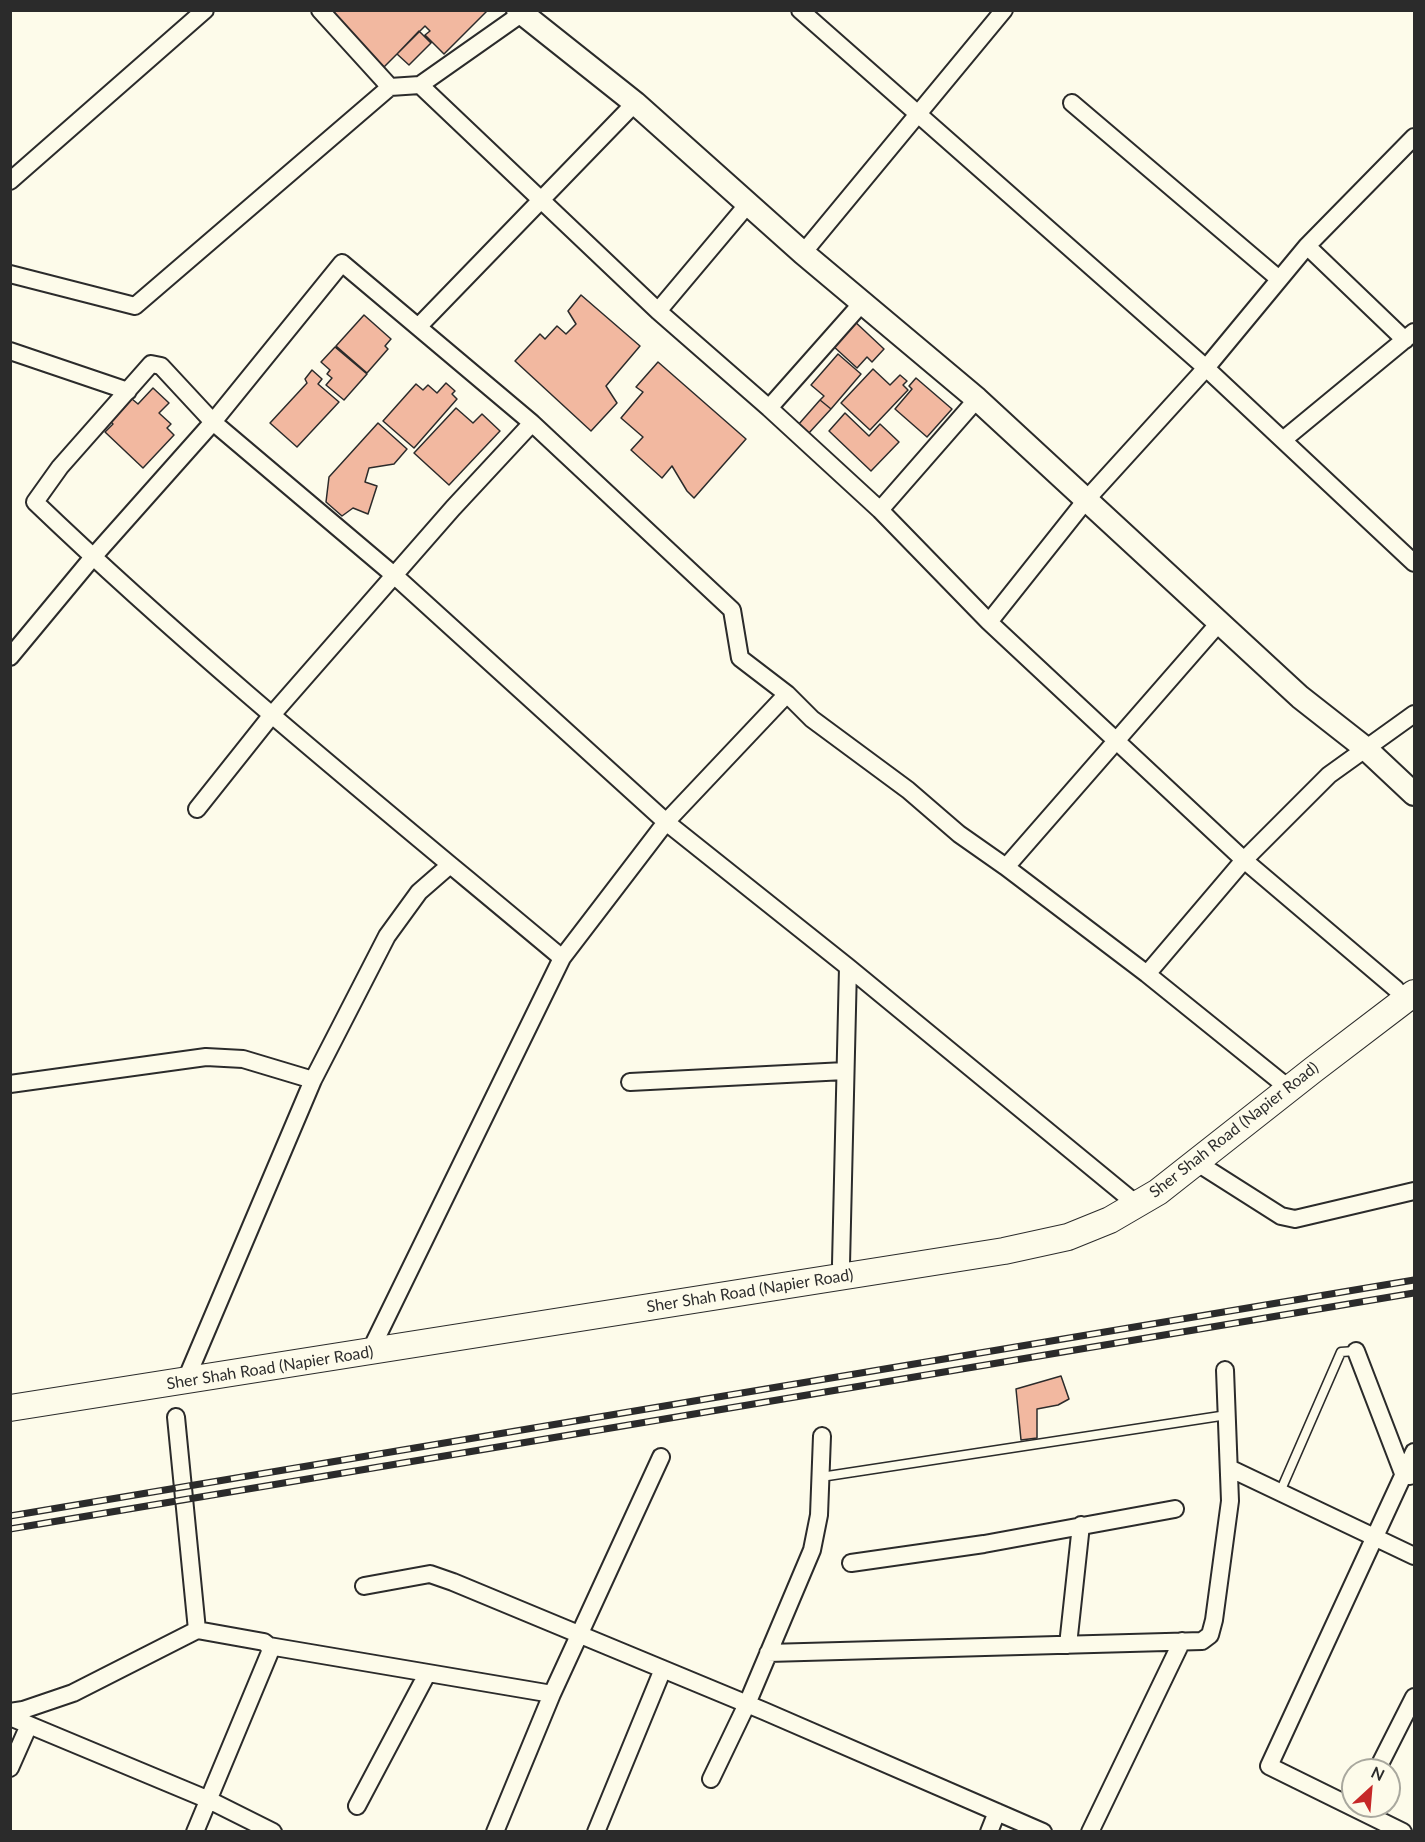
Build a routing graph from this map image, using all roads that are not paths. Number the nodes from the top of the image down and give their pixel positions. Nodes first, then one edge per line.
1 (205, 10) edge
2 (320, 10) edge
3 (800, 10) edge
4 (1004, 10) edge
5 (519, 12) edge
6 (420, 84) junction
7 (390, 87) junction
8 (635, 103) junction
9 (1072, 103) dead end
10 (918, 114) junction
11 (1414, 137) edge
12 (10, 181) edge
13 (540, 200) junction
14 (748, 204) junction
15 (1307, 246) junction
16 (803, 253) junction
17 (10, 274) edge
18 (1280, 279) junction
19 (862, 303) junction
20 (658, 311) junction
21 (418, 327) junction
22 (1410, 336) edge
23 (10, 351) edge
24 (1206, 368) junction
25 (128, 391) junction
26 (977, 399) junction
27 (769, 408) junction
28 (213, 422) junction
29 (532, 423) junction
30 (1284, 440) junction
31 (1086, 500) junction
32 (880, 510) junction
33 (93, 557) junction
34 (1414, 563) edge
35 (395, 576) junction
36 (989, 622) junction
37 (1219, 623) junction
38 (10, 657) edge
39 (787, 694) junction
40 (1414, 714) edge
41 (271, 716) junction
42 (1117, 741) junction
43 (1365, 748) junction
44 (1414, 794) edge
45 (197, 809) dead end
46 (666, 822) junction
47 (1244, 860) junction
48 (450, 865) junction
49 (1006, 867) junction
50 (562, 958) junction
51 (848, 967) junction
52 (1147, 974) junction
53 (1408, 986) edge
54 (845, 1071) junction
55 (313, 1080) junction
56 (630, 1082) dead end
57 (1281, 1082) dead end
58 (10, 1084) edge
59 (1196, 1162) junction
60 (1414, 1191) edge
61 (1129, 1198) dead end
62 (841, 1264) dead end
63 (375, 1341) dead end
64 (1356, 1351) joint
65 (190, 1370) dead end
66 (1225, 1370) dead end
67 (10, 1408) edge
68 (1227, 1415) junction
69 (176, 1417) dead end
70 (822, 1436) dead end
71 (1414, 1452) edge
72 (662, 1456) dead end
73 (1229, 1468) junction
74 (1409, 1476) edge
75 (821, 1477) junction
76 (1280, 1492) junction
77 (1175, 1509) dead end
78 (1081, 1525) junction
79 (1375, 1536) junction
80 (1414, 1556) edge
81 (850, 1563) dead end
82 (364, 1586) dead end
83 (197, 1630) junction
84 (579, 1634) junction
85 (1182, 1641) junction
86 (1068, 1645) junction
87 (269, 1646) junction
88 (768, 1653) junction
89 (663, 1669) junction
90 (427, 1674) junction
91 (552, 1694) junction
92 (1414, 1697) edge
93 (747, 1704) junction
94 (10, 1712) edge
95 (10, 1718) edge
96 (29, 1725) junction
97 (1383, 1758) edge
98 (10, 1768) edge
99 (711, 1779) dead end
100 (209, 1800) junction
101 (1341, 1800) edge
102 (357, 1806) dead end
103 (997, 1812) junction
104 (1377, 1818) edge
105 (195, 1832) edge
106 (273, 1832) edge
107 (495, 1832) edge
108 (596, 1832) edge
109 (988, 1832) edge
110 (1043, 1832) edge
111 (1090, 1832) edge
112 (1403, 1832) edge

1 - 12 street
2 - 7 street
3 - 10 street
4 - 10 street
5 - 6 street
5 - 8 main road
6 - 7 street
6 - 13 street
7 - 17 street
8 - 13 street
8 - 14 main road
9 - 18 street
10 - 16 street
10 - 24 street
11 - 15 street
13 - 20 street
13 - 21 street
14 - 16 main road
14 - 20 street
15 - 18 street
15 - 22 street
16 - 19 main road
18 - 24 street
19 - 26 main road
19 - 27 street
20 - 27 street
21 - 28 street
21 - 29 street
22 - 30 street
23 - 25 street
24 - 30 street
24 - 31 street
25 - 28 street
25 - 33 street
26 - 31 main road
26 - 32 street
27 - 32 street
28 - 33 street
28 - 35 street
29 - 35 street
29 - 39 street
30 - 34 street
31 - 36 street
31 - 37 main road
32 - 36 street
33 - 38 street
33 - 41 street
35 - 41 street
35 - 46 street
36 - 42 street
37 - 42 street
37 - 43 main road
39 - 46 street
39 - 49 street
40 - 43 street
41 - 45 street
41 - 48 street
42 - 47 street
42 - 49 street
43 - 44 main road
43 - 47 street
46 - 50 street
46 - 51 street
47 - 52 street
47 - 53 street
48 - 50 street
48 - 55 street
49 - 52 street
50 - 63 street
51 - 54 street
51 - 61 street
52 - 57 street
53 - 59 main road, Sher Shah Road (Napier Road)
54 - 56 street
54 - 62 street
55 - 58 street
55 - 65 street
59 - 60 street
59 - 67 main road, Sher Shah Road (Napier Road)
64 - 74 street
64 - 76 lane
66 - 68 street
68 - 73 street
68 - 75 lane
69 - 83 street
70 - 75 street
71 - 74 street
72 - 84 street
73 - 76 street
73 - 85 street
74 - 79 street
75 - 88 street
76 - 79 street
77 - 78 street
78 - 81 street
78 - 86 street
79 - 80 street
79 - 101 street
82 - 84 street
83 - 87 street
83 - 94 street
84 - 89 street
84 - 91 street
85 - 86 street
85 - 111 street
86 - 88 street
87 - 90 street
87 - 100 street
88 - 93 street
89 - 93 street
89 - 108 street
90 - 91 street
90 - 102 street
91 - 107 street
92 - 97 street
93 - 99 street
93 - 103 street
95 - 96 street
96 - 98 street
96 - 100 street
100 - 105 street
100 - 106 street
103 - 109 street
103 - 110 street
104 - 112 street

